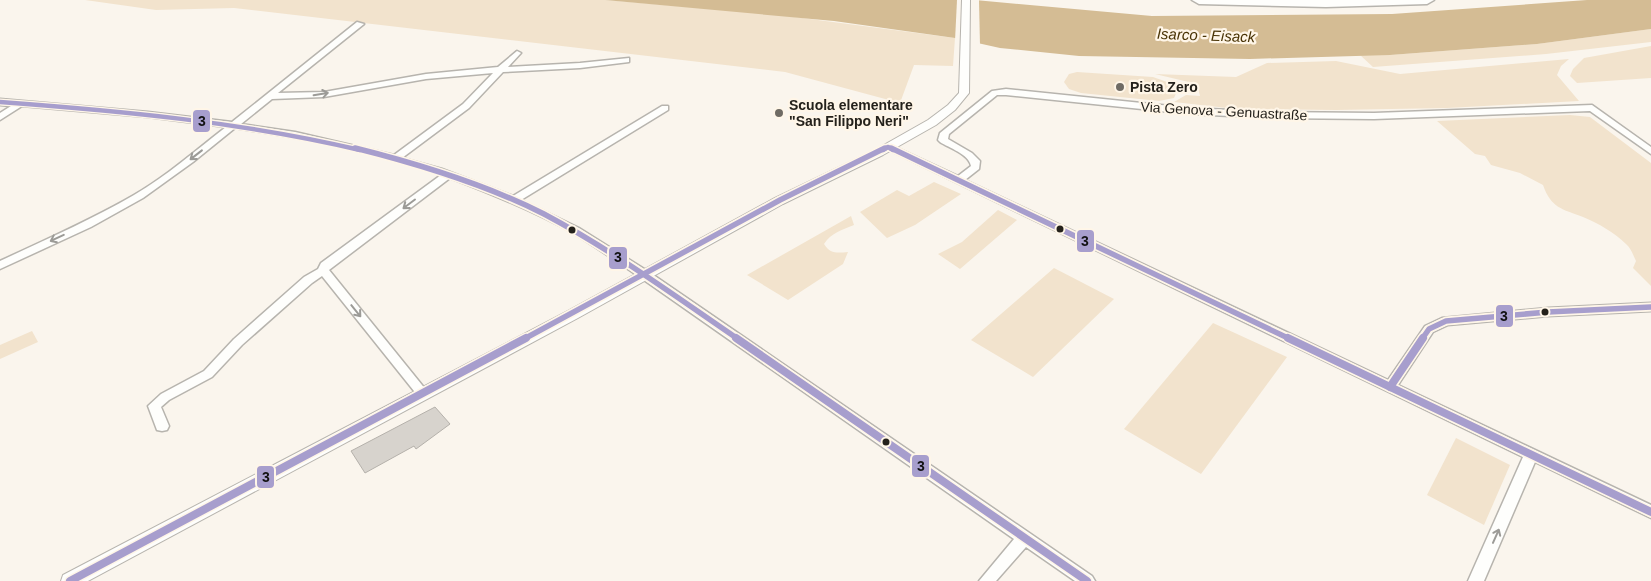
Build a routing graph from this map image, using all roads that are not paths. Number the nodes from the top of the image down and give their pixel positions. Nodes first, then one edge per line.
1 (966, 0) edge
2 (1199, 0) edge
3 (1427, 0) edge
4 (360, 24) dead end
5 (517, 53) dead end
6 (626, 60) dead end
7 (502, 69) junction
8 (272, 96) junction
9 (0, 102) edge
10 (22, 103) junction
11 (665, 108) dead end
12 (0, 117) edge
13 (235, 125) junction
14 (888, 147) junction
15 (1651, 152) edge
16 (397, 157) junction
17 (448, 174) junction
18 (959, 180) junction
19 (513, 200) junction
20 (0, 266) edge
21 (322, 271) junction
22 (645, 276) junction
23 (1651, 307) edge
24 (1390, 387) junction
25 (422, 393) junction
26 (162, 426) dead end
27 (1532, 455) junction
28 (1651, 512) edge
29 (1024, 538) junction
30 (70, 581) edge
31 (987, 581) edge
32 (1088, 581) edge
33 (1476, 581) edge

1 - 14 street
2 - 3 highway
4 - 8 street
5 - 7 street
6 - 7 street
8 -> 7 street
7 - 16 street
8 - 13 street
9 - 10 street
10 - 12 street
10 - 13 street
11 - 19 street
13 - 16 street
13 -> 20 street
14 - 18 street
14 - 22 street
15 - 18 street, Via Genova - Genuastraße
16 - 17 street
17 - 19 street
17 -> 21 street
18 - 24 street
19 - 22 street
21 -> 25 street
21 - 26 street
22 - 25 street
22 - 29 street
23 - 24 street
24 - 27 street
25 - 30 street
27 - 28 street
33 -> 27 street
29 - 31 street
29 - 32 street

